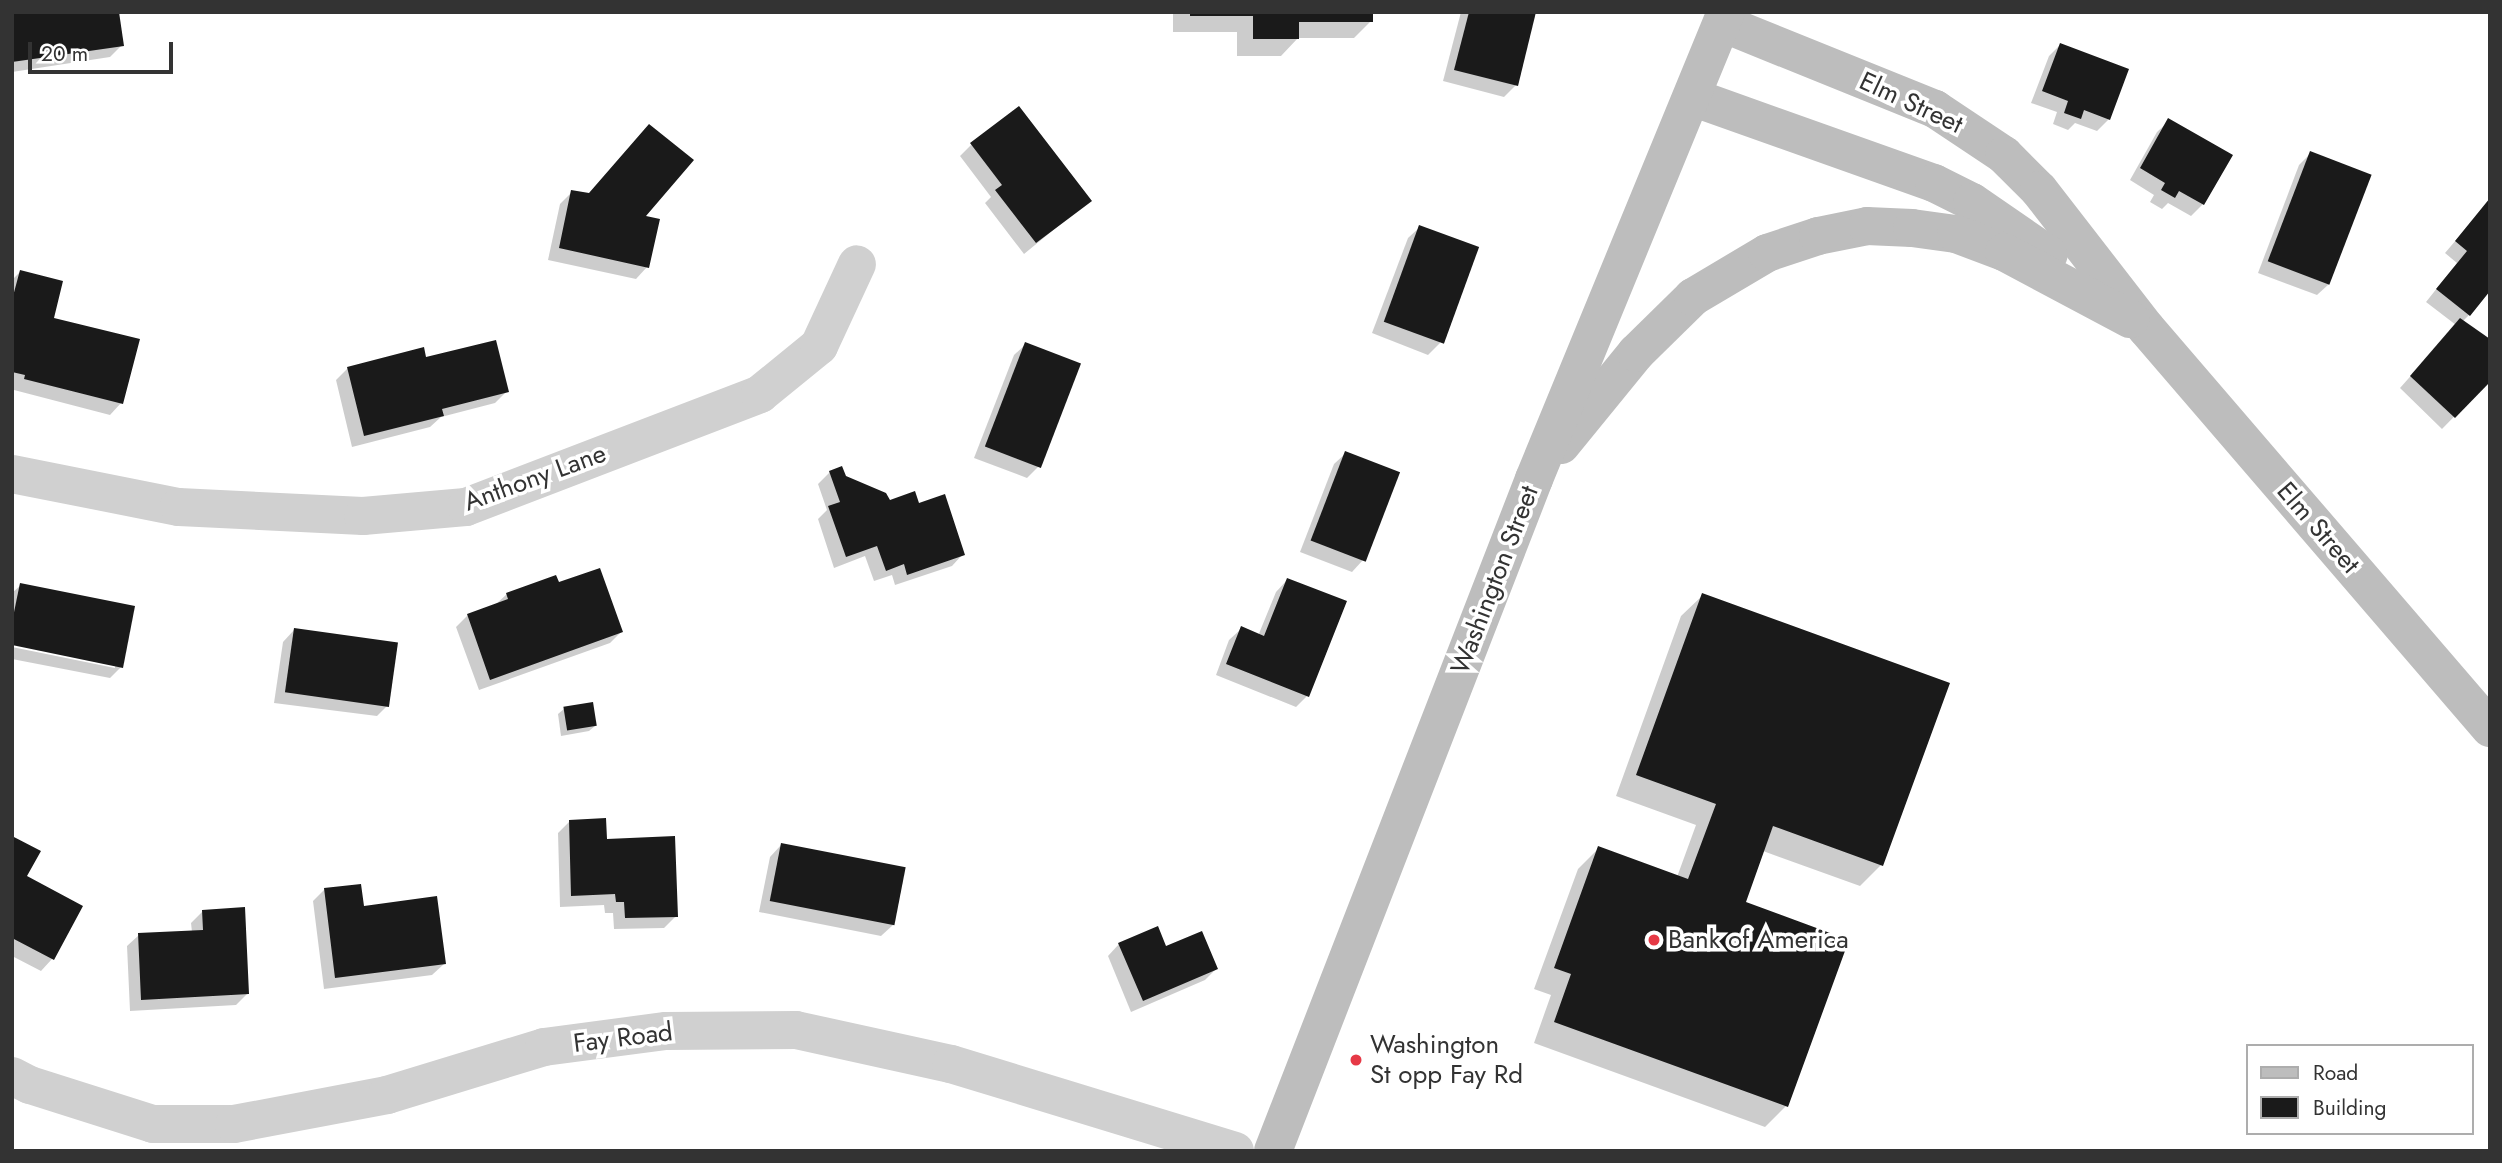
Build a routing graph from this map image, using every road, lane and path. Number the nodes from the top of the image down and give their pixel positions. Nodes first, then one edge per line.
1 (1724, 18) edge
2 (1692, 97) junction
3 (857, 264) dead end
4 (2146, 328) junction
5 (12, 474) edge
6 (1534, 479) junction
7 (2490, 728) edge
8 (12, 1076) edge
9 (1235, 1151) edge
10 (1273, 1151) edge

1 - 2 main road, Washington Street
1 - 4 main road, Elm Street
2 - 4 main road, Elm Street
2 - 6 main road, Washington Street
3 - 5 street, Anthony Lane
4 - 6 main road
4 - 7 main road, Elm Street
6 - 10 main road, Washington Street
8 - 9 street, Fay Road

